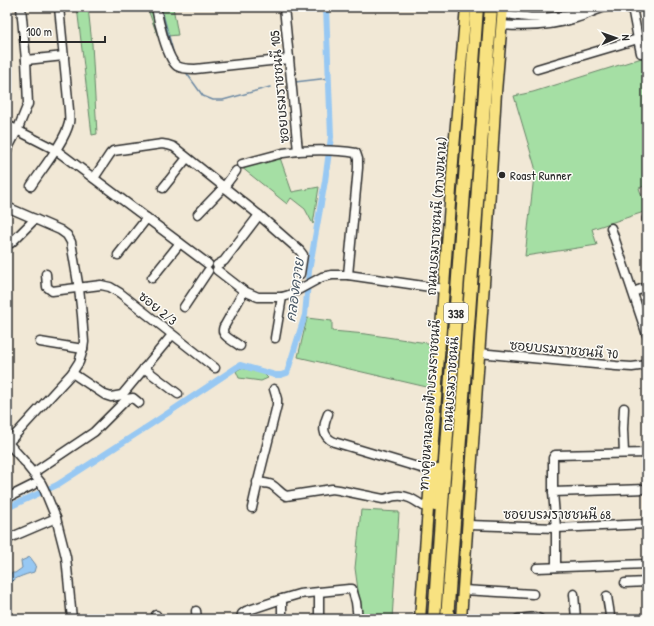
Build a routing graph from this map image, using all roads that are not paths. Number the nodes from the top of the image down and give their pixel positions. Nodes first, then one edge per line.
1 (21, 7) edge
2 (59, 7) edge
3 (156, 7) edge
4 (284, 7) edge
5 (466, 7) edge
6 (477, 7) edge
7 (491, 7) edge
8 (589, 7) edge
9 (606, 7) edge
10 (632, 7) edge
11 (503, 10) edge
12 (522, 17) junction
13 (501, 25) junction
14 (522, 26) junction
15 (638, 39) junction
16 (641, 53) dead end
17 (64, 56) junction
18 (289, 59) junction
19 (26, 60) junction
20 (537, 69) dead end
21 (466, 75) junction
22 (486, 78) junction
23 (496, 92) junction
24 (7, 125) edge
25 (17, 131) junction
26 (7, 150) edge
27 (56, 150) junction
28 (298, 151) junction
29 (187, 158) junction
30 (242, 164) dead end
31 (488, 164) junction
32 (236, 171) dead end
33 (94, 178) junction
34 (31, 186) dead end
35 (224, 187) junction
36 (163, 188) dead end
37 (7, 207) edge
38 (198, 214) dead end
39 (259, 215) junction
40 (147, 218) junction
41 (35, 219) junction
42 (611, 228) dead end
43 (11, 243) dead end
44 (180, 243) junction
45 (118, 255) dead end
46 (213, 267) junction
47 (46, 274) dead end
48 (300, 274) dead end
49 (348, 275) junction
50 (152, 278) dead end
51 (647, 287) edge
52 (79, 289) junction
53 (444, 289) junction
54 (244, 291) junction
55 (633, 292) junction
56 (282, 297) junction
57 (184, 307) dead end
58 (172, 335) junction
59 (647, 335) edge
60 (275, 338) dead end
61 (40, 342) dead end
62 (240, 346) dead end
63 (83, 349) junction
64 (479, 353) junction
65 (647, 366) edge
66 (144, 368) junction
67 (215, 368) dead end
68 (72, 373) junction
69 (274, 389) dead end
70 (178, 394) dead end
71 (139, 403) dead end
72 (624, 408) dead end
73 (328, 414) dead end
74 (7, 443) edge
75 (624, 453) junction
76 (647, 453) edge
77 (29, 467) junction
78 (431, 471) junction
79 (257, 482) junction
80 (33, 485) dead end
81 (647, 489) edge
82 (553, 492) junction
83 (7, 498) edge
84 (252, 508) dead end
85 (428, 509) junction
86 (56, 518) junction
87 (647, 524) edge
88 (468, 525) junction
89 (556, 528) junction
90 (7, 539) edge
91 (647, 564) edge
92 (556, 567) junction
93 (537, 568) dead end
94 (647, 582) edge
95 (626, 583) dead end
96 (463, 590) junction
97 (319, 592) junction
98 (533, 594) dead end
99 (574, 594) dead end
100 (607, 596) dead end
101 (282, 599) junction
102 (242, 616) edge
103 (72, 619) edge
104 (282, 619) edge
105 (320, 619) edge
106 (358, 619) edge
107 (420, 619) edge
108 (427, 619) edge
109 (434, 619) edge
110 (447, 619) edge
111 (455, 619) edge
112 (461, 619) edge
113 (518, 619) edge
114 (540, 619) edge
115 (576, 619) edge
116 (610, 619) edge

1 - 19 street
2 - 17 street
3 - 18 street
4 - 18 street, ซอยบรมราชชนนี 105
5 - 21 main road, ถนนบรมราชชนนี (ทางขนาน) / 338
6 - 21 highway, ถนนบรมราชชนนี / 338
7 - 22 highway, ถนนบรมราชชนนี / 338
8 - 12 street
9 - 14 street
10 - 15 street
11 - 12 street
11 - 13 main road, 338
12 - 14 street
13 - 14 street
13 - 23 main road, 338
15 - 16 street
15 - 20 street
17 - 19 street
17 - 27 street
18 - 28 street, ซอยบรมราชชนนี 105
19 - 25 street
21 - 53 main road, ถนนบรมราชชนนี (ทางขนาน) / 338
21 - 108 main road, ทางคู่ขนานลอยฟ้าบรมราชชนนี / 338
21 - 109 highway, ถนนบรมราชชนนี / 338
22 - 31 main road, 338
22 - 110 highway, ถนนบรมราชชนนี / 338
23 - 31 main road
23 - 64 main road, 338
24 - 25 street
25 - 26 street
25 - 27 street
27 - 33 street
27 - 34 street
28 - 30 street
28 - 49 street, ซอยบรมราชชนนี 105
29 - 33 street
29 - 35 street
29 - 36 street
31 - 111 main road, 338
32 - 35 street
33 - 40 street
35 - 38 street
35 - 39 street
37 - 41 street
39 - 46 street
39 - 48 street
40 - 44 street
40 - 45 street
41 - 43 street
41 - 52 street
42 - 55 street
44 - 46 street
44 - 50 street
46 - 54 street
46 - 57 street
47 - 52 street, ซอย 2/3
49 - 53 street
49 - 56 street
51 - 55 street
52 - 58 street, ซอย 2/3
52 - 63 street
53 - 78 main road, ถนนบรมราชชนนี (ทางขนาน) / 338
54 - 56 street
54 - 62 street
55 - 59 street
56 - 60 street
58 - 66 street
58 - 67 street, ซอย 2/3
61 - 63 street
63 - 68 street
64 - 65 street, ซอยบรมราชชนนี 70
64 - 88 main road, 338
66 - 68 street
66 - 70 street
68 - 74 street
69 - 79 street
71 - 77 street
72 - 75 street
73 - 78 street
74 - 77 street
75 - 76 street
75 - 82 street
77 - 86 street
78 - 85 main road, ถนนบรมราชชนนี (ทางขนาน) / 338
79 - 84 street
79 - 85 street
80 - 83 street
81 - 82 street
82 - 89 street
85 - 107 main road, ถนนบรมราชชนนี (ทางขนาน) / 338
86 - 90 street
86 - 103 street
87 - 89 street, ซอยบรมราชชนนี 68
88 - 89 street, ซอยบรมราชชนนี 68
88 - 96 main road, 338
89 - 92 street
91 - 92 street
92 - 93 street
94 - 95 street
96 - 98 street
96 - 112 main road, 338
97 - 101 street
97 - 105 street
97 - 106 street
99 - 115 street
100 - 116 street
101 - 102 street
101 - 104 street
113 - 114 street

